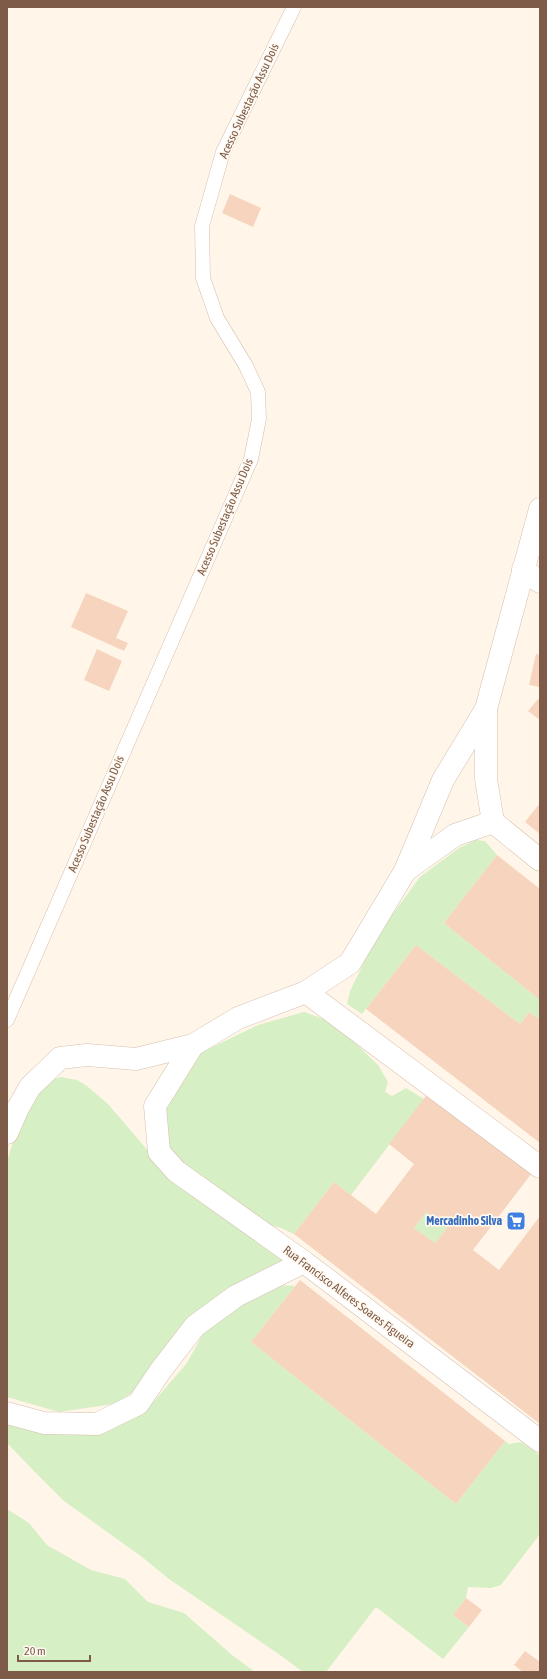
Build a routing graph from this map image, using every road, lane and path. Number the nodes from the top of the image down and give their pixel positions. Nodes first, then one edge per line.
1 (294, 7) edge
2 (540, 510) edge
3 (523, 569) junction
4 (540, 582) edge
5 (486, 709) junction
6 (493, 822) junction
7 (540, 860) edge
8 (405, 871) junction
9 (306, 992) junction
10 (7, 1020) edge
11 (193, 1045) junction
12 (7, 1133) edge
13 (540, 1167) edge
14 (304, 1262) junction
15 (7, 1413) edge
16 (540, 1441) edge

1 - 10 lane, Acesso Subestação Assu Dois
2 - 3 street
3 - 4 street
3 - 5 street
5 - 6 street
5 - 8 street
6 - 7 street
6 - 8 street
8 - 9 street
9 - 11 street
9 - 13 street
11 - 12 street
11 - 14 street, Rua Francisco Alferes Soares Figueira
14 - 15 street
14 - 16 street, Rua Francisco Alferes Soares Figueira

